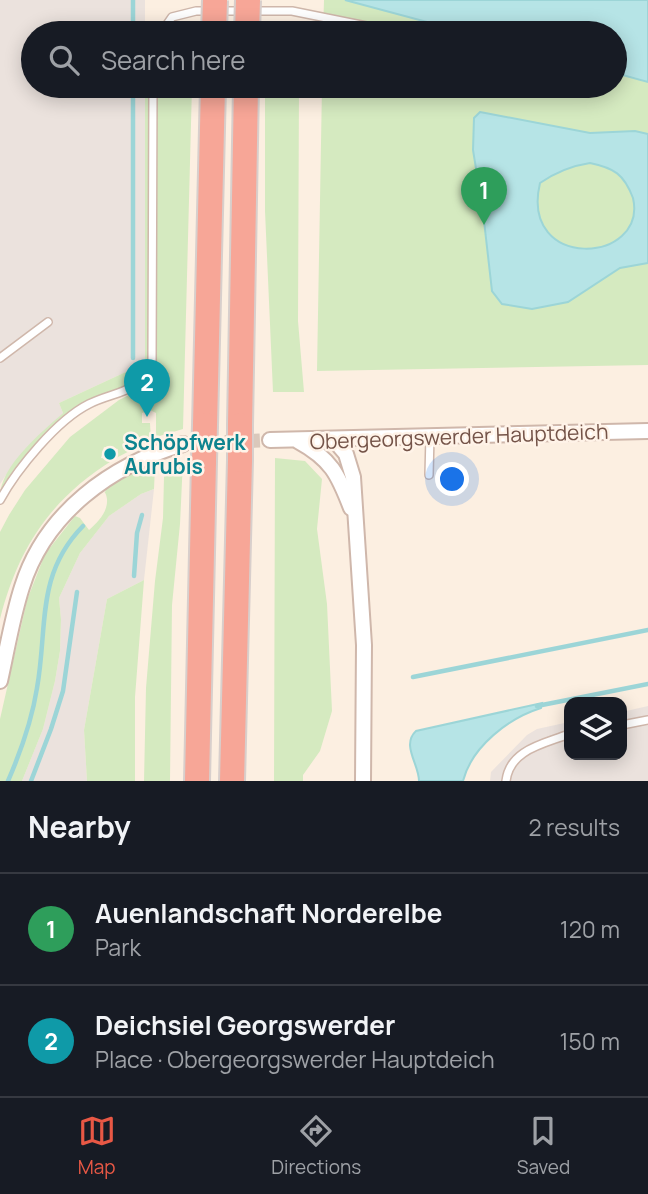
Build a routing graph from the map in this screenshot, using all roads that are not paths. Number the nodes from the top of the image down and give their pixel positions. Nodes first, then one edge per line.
1 (215, 0) edge
2 (248, 0) edge
3 (169, 21) edge
4 (214, 21) edge
5 (247, 21) edge
6 (342, 21) edge
7 (153, 98) edge
8 (213, 98) edge
9 (246, 98) edge
10 (48, 323) dead end
11 (0, 358) edge
12 (648, 431) edge
13 (430, 436) junction
14 (270, 440) tunnel mouth
15 (334, 440) junction
16 (297, 441) junction
17 (183, 444) tunnel mouth
18 (429, 475) dead end
19 (0, 500) edge
20 (356, 521) junction
21 (0, 681) edge
22 (648, 720) edge
23 (627, 724) edge
24 (564, 736) edge
25 (197, 781) edge
26 (232, 781) edge
27 (363, 781) edge
28 (506, 781) edge

1 - 4 highway, bridge
2 - 5 highway, bridge
3 - 6 lane
7 - 19 lane
8 - 25 highway, bridge
9 - 26 highway, bridge
10 - 11 lane
12 - 13 street, Obergeorgswerder Hauptdeich
13 - 15 street, Obergeorgswerder Hauptdeich
13 - 18 lane
14 - 16 street, Obergeorgswerder Hauptdeich
15 - 16 street, Obergeorgswerder Hauptdeich
15 - 20 street
16 - 20 street
17 - 21 street
20 - 27 street
22 - 23 lane
24 - 28 lane

